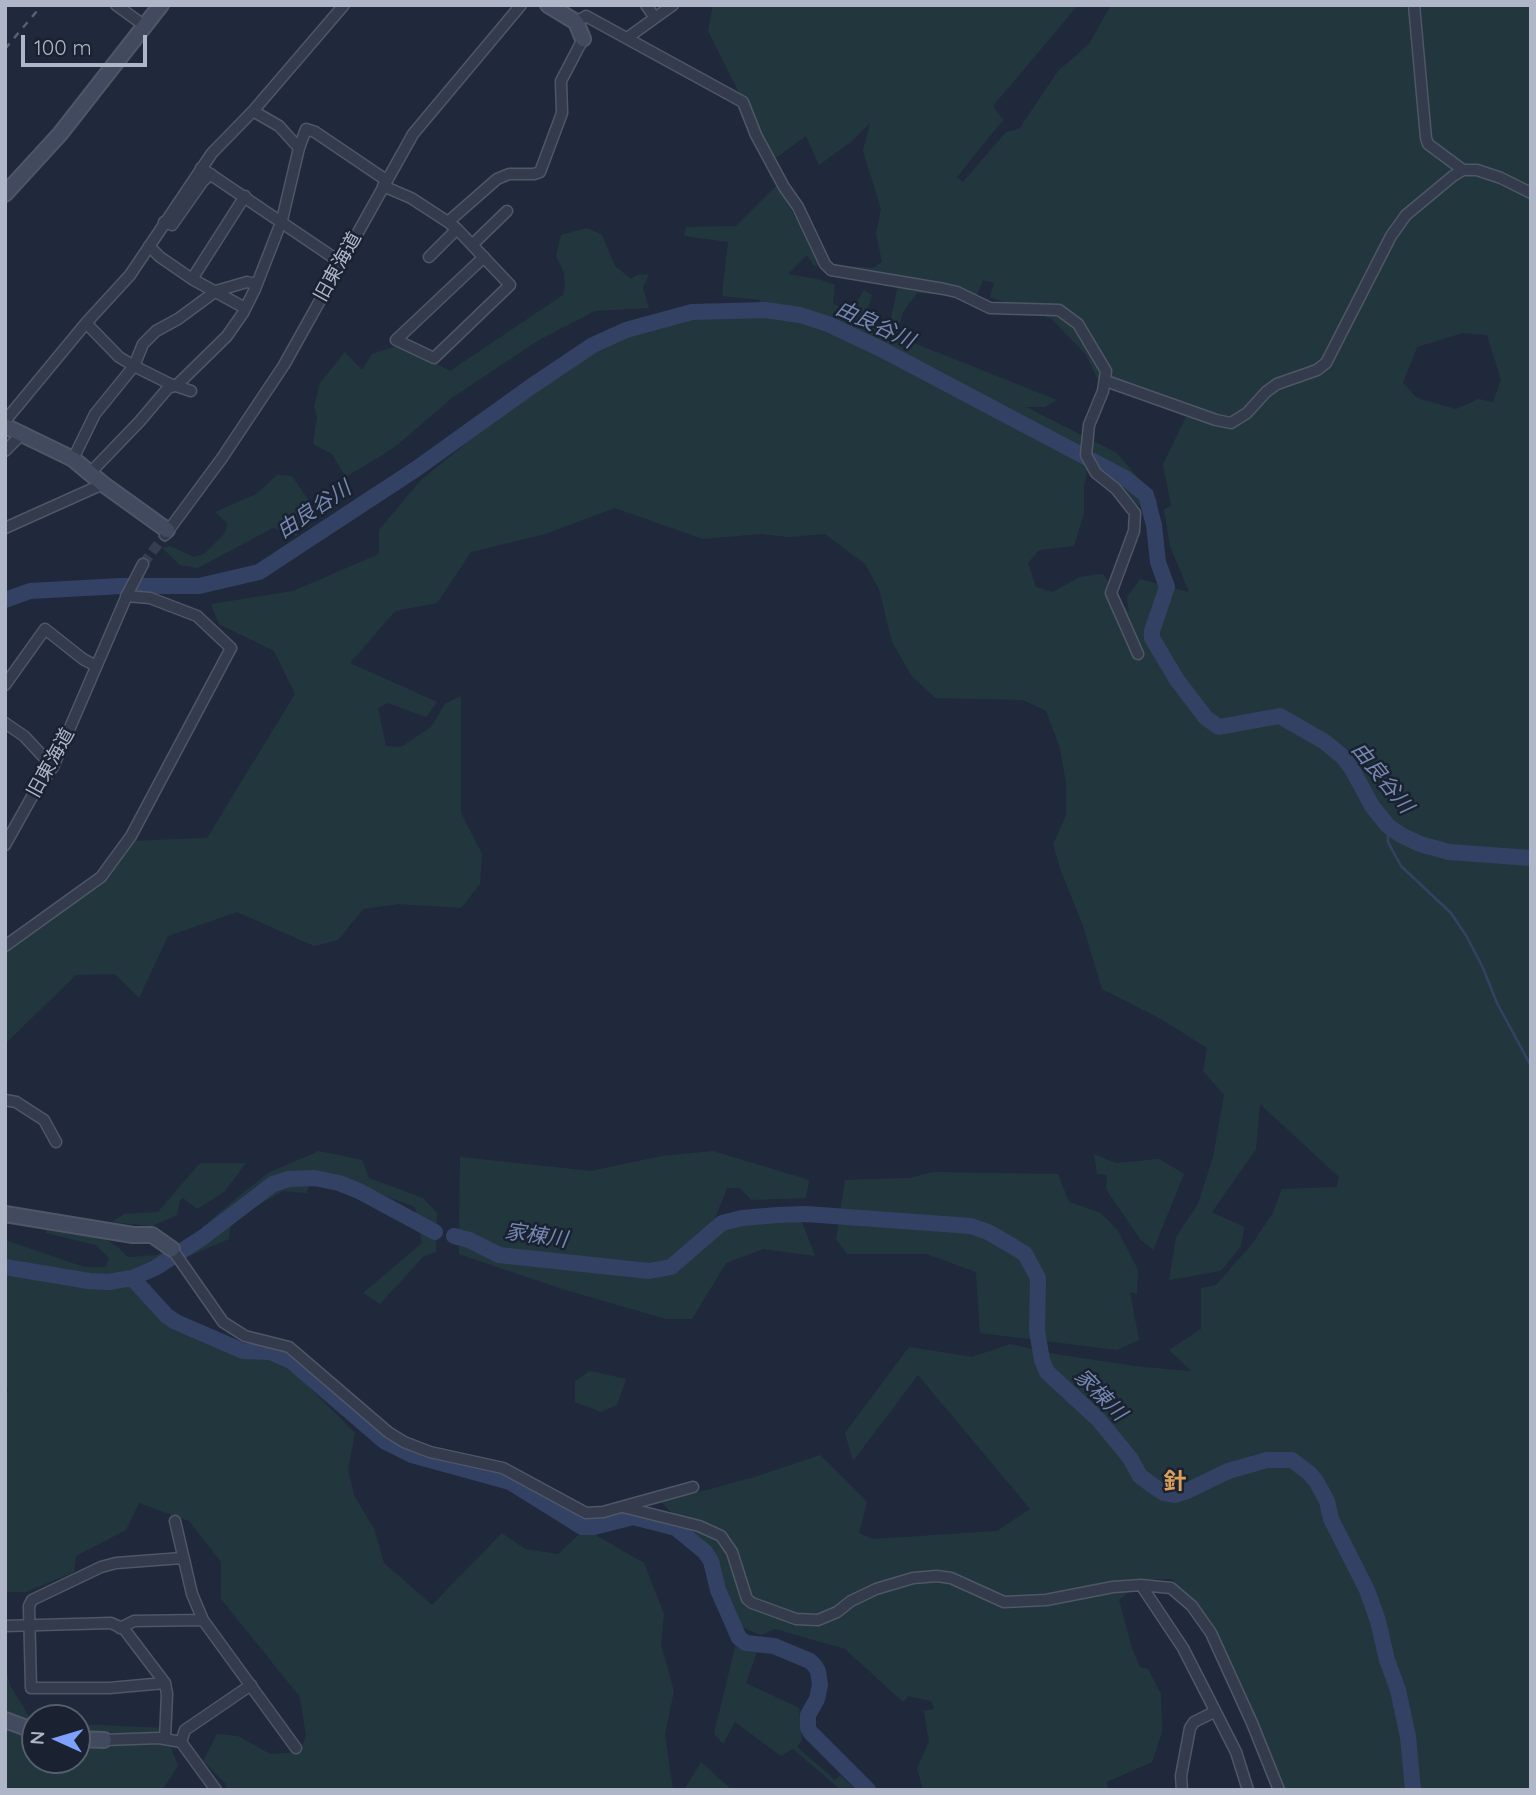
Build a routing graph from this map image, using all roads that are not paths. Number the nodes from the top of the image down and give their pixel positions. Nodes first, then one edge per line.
1 (116, 5) edge
2 (162, 5) edge
3 (344, 5) edge
4 (521, 5) edge
5 (548, 5) edge
6 (646, 5) edge
7 (673, 5) edge
8 (1414, 5) edge
9 (655, 18) junction
10 (576, 22) junction
11 (145, 26) junction
12 (583, 38) joint
13 (627, 38) junction
14 (253, 111) junction
15 (299, 148) junction
16 (201, 168) junction
17 (1463, 170) junction
18 (211, 174) junction
19 (385, 183) junction
20 (1531, 193) edge
21 (5, 194) edge
22 (245, 196) junction
23 (506, 211) dead end
24 (282, 220) junction
25 (164, 222) junction
26 (453, 225) junction
27 (472, 245) junction
28 (149, 246) junction
29 (429, 257) dead end
30 (484, 257) junction
31 (340, 262) junction
32 (192, 278) junction
33 (257, 284) junction
34 (216, 290) junction
35 (245, 308) junction
36 (86, 323) junction
37 (134, 366) junction
38 (1105, 382) junction
39 (177, 385) junction
40 (191, 391) dead end
41 (5, 424) edge
42 (22, 434) junction
43 (5, 451) edge
44 (73, 459) junction
45 (91, 472) junction
46 (103, 484) junction
47 (7, 525) edge
48 (166, 533) joint
49 (143, 564) tunnel mouth
50 (127, 595) junction
51 (1138, 654) dead end
52 (96, 666) junction
53 (5, 685) edge
54 (5, 723) edge
55 (53, 766) junction
56 (5, 845) edge
57 (5, 946) edge
58 (5, 1100) edge
59 (56, 1142) dead end
60 (5, 1214) edge
61 (176, 1253) joint
62 (693, 1487) dead end
63 (622, 1507) junction
64 (175, 1521) dead end
65 (182, 1558) junction
66 (1141, 1585) junction
67 (203, 1619) junction
68 (5, 1626) edge
69 (28, 1627) junction
70 (120, 1628) junction
71 (165, 1683) junction
72 (251, 1685) junction
73 (1214, 1712) junction
74 (165, 1739) junction
75 (91, 1740) edge
76 (104, 1740) joint
77 (181, 1742) junction
78 (296, 1748) dead end
79 (216, 1790) edge
80 (1182, 1790) edge
81 (1248, 1790) edge
82 (1279, 1790) edge

1 - 11 street
2 - 11 street
3 - 14 street
4 - 19 street, 旧東海道
5 - 10 street
6 - 9 street
7 - 9 street
8 - 17 street
9 - 13 street
10 - 12 street
10 - 13 street
11 - 21 street
12 - 26 street
13 - 38 street
14 - 15 street
14 - 16 street
15 - 19 street
15 - 24 street
16 - 18 street
16 - 25 street
17 - 20 street
17 - 38 street
18 - 22 street
18 - 25 street
19 - 26 street
19 - 31 street, 旧東海道
22 - 24 street
22 - 32 street
23 - 27 street
24 - 31 street
24 - 33 street
25 - 28 street
26 - 27 street
26 - 29 street
27 - 30 street
28 - 32 street
28 - 36 street
30 - 30 street
31 - 48 street, 旧東海道
32 - 34 street
33 - 34 street
33 - 35 street
34 - 35 street
34 - 37 street
35 - 39 street
36 - 37 street
36 - 41 street
37 - 39 street
37 - 44 street
38 - 51 street
39 - 40 street
39 - 45 street
41 - 42 street
42 - 43 street
42 - 44 street
44 - 45 street
45 - 46 street
46 - 47 street
46 - 48 street
49 - 50 street, 旧東海道
50 - 52 street, 旧東海道
50 - 57 street
52 - 53 street
52 - 55 street, 旧東海道
54 - 55 street
55 - 56 street, 旧東海道
58 - 59 street
60 - 61 street
61 - 63 street
62 - 63 street
63 - 66 street
64 - 65 street
65 - 67 street
65 - 69 street
66 - 73 street
66 - 82 street
67 - 70 street
67 - 72 street
68 - 69 street
69 - 70 street
69 - 71 street
70 - 71 street
71 - 74 street
72 - 77 street
72 - 78 street
73 - 80 street
73 - 81 street
74 - 76 street
74 - 77 street
75 - 76 street
77 - 79 street

